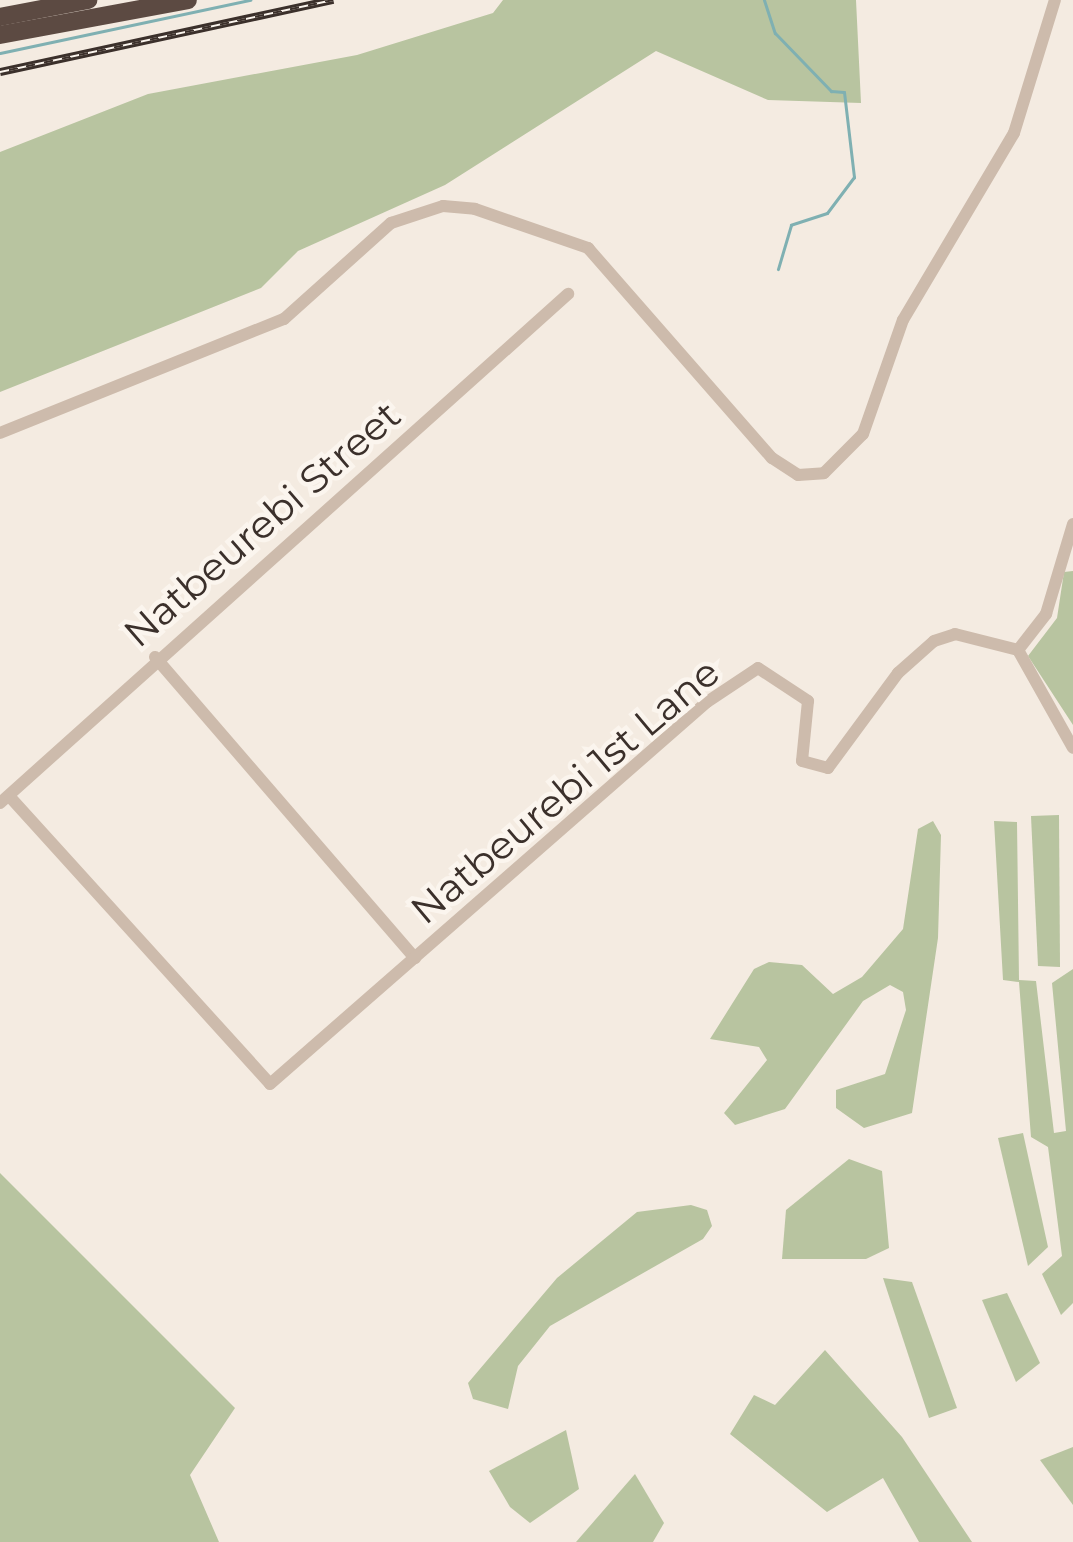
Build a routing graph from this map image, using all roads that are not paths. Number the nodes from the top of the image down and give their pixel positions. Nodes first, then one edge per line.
1 (88, 0) edge
2 (188, 0) edge
3 (1055, 0) edge
4 (2, 16) edge
5 (0, 35) edge
6 (568, 294) dead end
7 (0, 433) edge
8 (1073, 524) edge
9 (1018, 650) junction
10 (155, 657) junction
11 (1073, 748) edge
12 (5, 800) edge
13 (415, 958) junction

1 - 4 highway
2 - 5 highway
3 - 7 street
6 - 10 street, Natbeurebi Street
8 - 9 street
9 - 11 street
9 - 13 street, Natbeurebi 1st Lane
10 - 12 street, Natbeurebi Street
10 - 13 street
12 - 13 street, Natbeurebi 1st Lane

